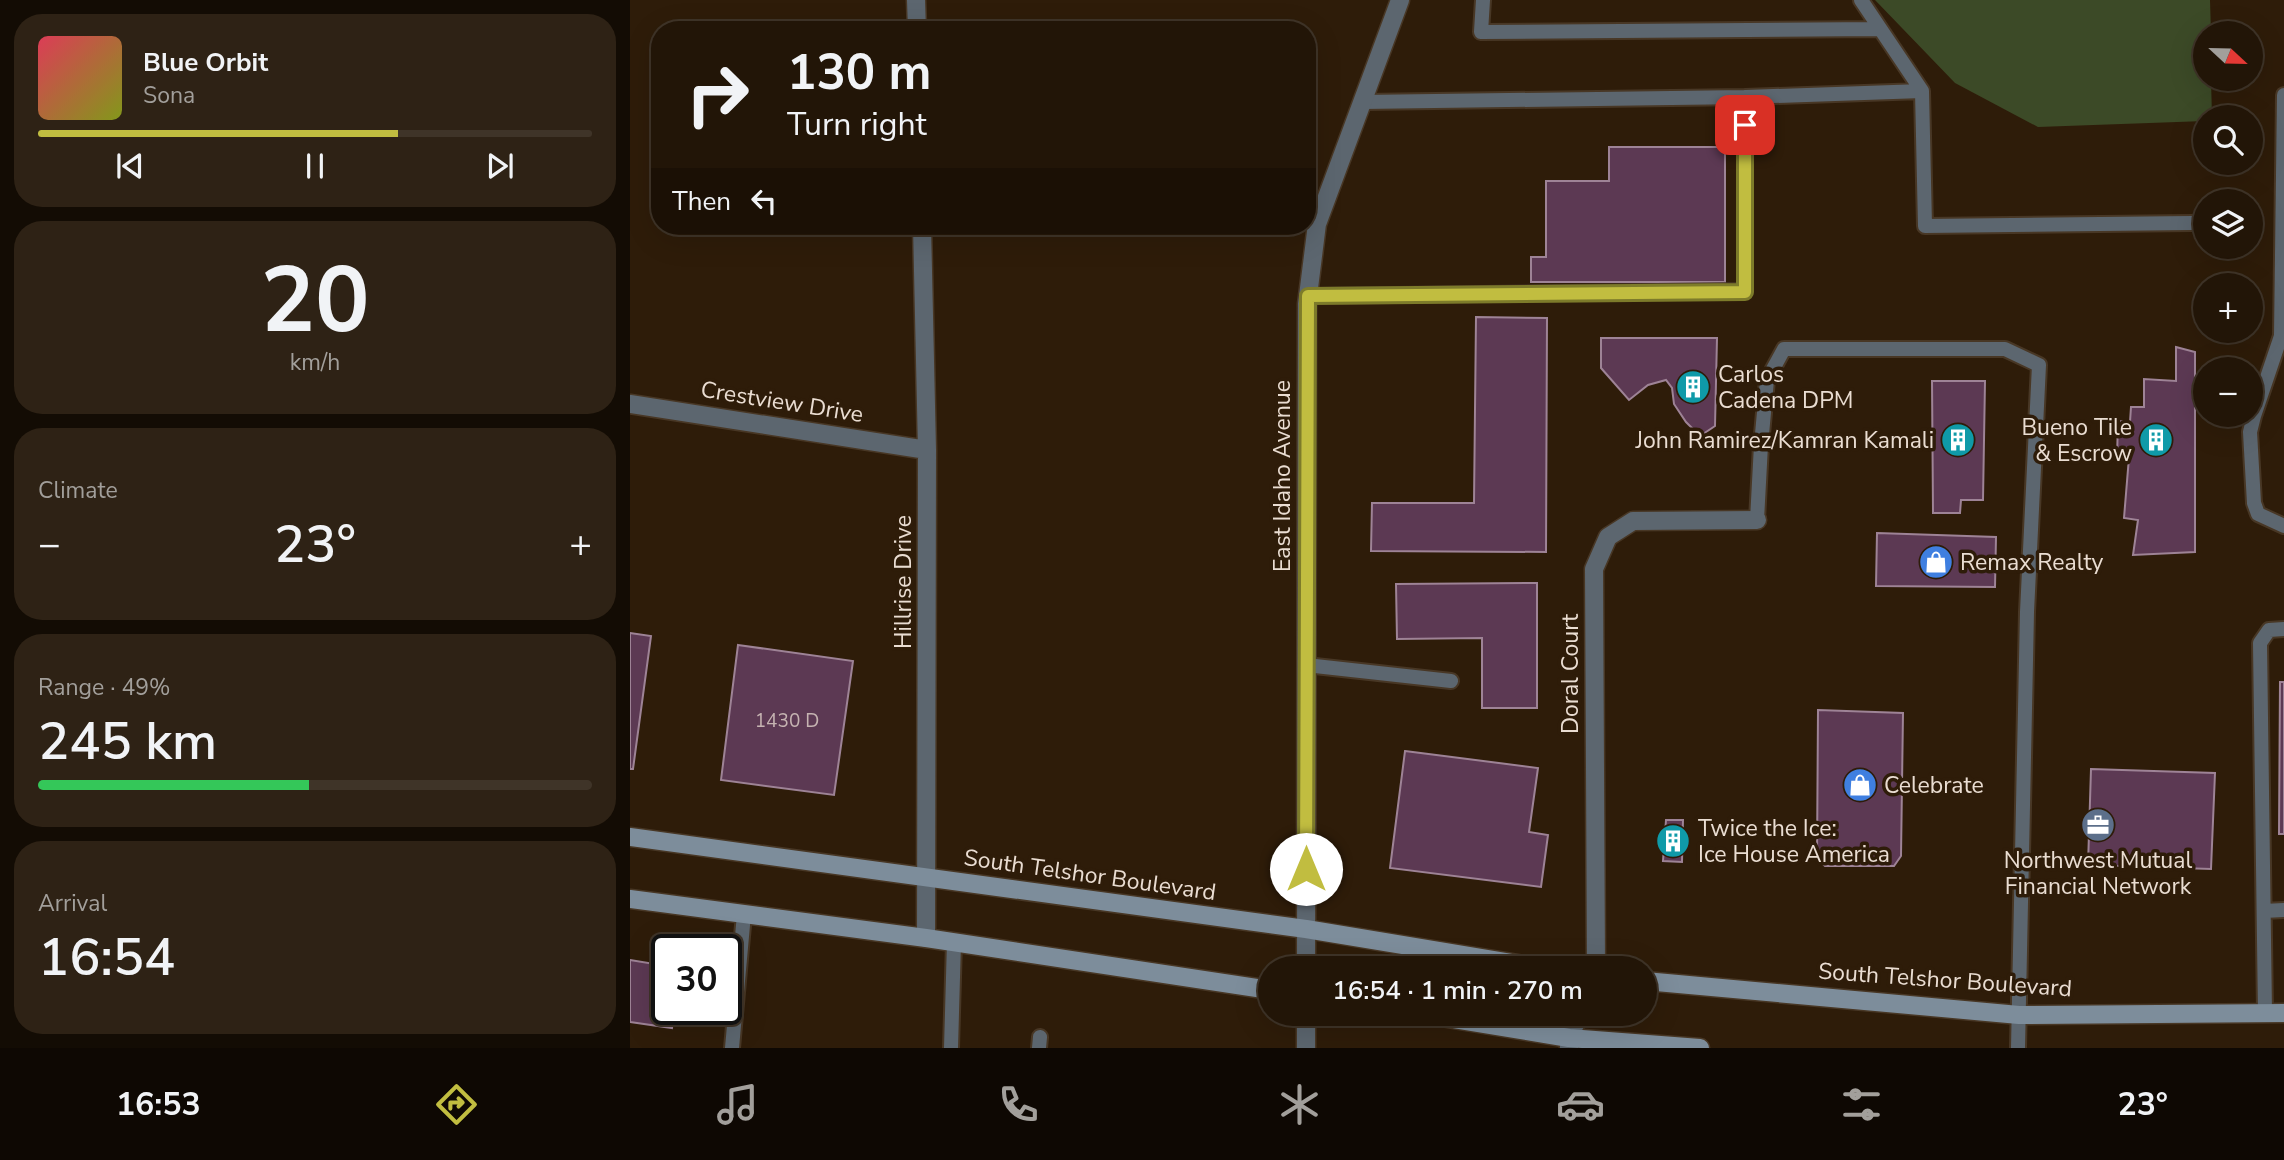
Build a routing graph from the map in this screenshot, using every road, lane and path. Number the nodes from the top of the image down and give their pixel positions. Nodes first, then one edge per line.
1 (916, 0) edge
2 (1400, 0) edge
3 (1483, 0) edge
4 (1861, 0) edge
5 (917, 21) edge
6 (1880, 29) junction
7 (1922, 91) junction
8 (2284, 95) edge
9 (1745, 97) junction
10 (1362, 102) junction
11 (2192, 223) dead end
12 (1316, 232) edge
13 (922, 235) edge
14 (1316, 235) edge
15 (1308, 296) junction
16 (630, 404) edge
17 (927, 450) junction
18 (1757, 520) joint
19 (2284, 526) edge
20 (2284, 629) edge
21 (1306, 665) junction
22 (1451, 681) dead end
23 (630, 836) edge
24 (926, 877) junction
25 (630, 899) edge
26 (2284, 910) edge
27 (2264, 911) junction
28 (744, 914) junction
29 (1306, 929) junction
30 (926, 938) junction
31 (954, 942) junction
32 (1306, 956) edge
33 (1469, 956) edge
34 (1597, 956) edge
35 (1657, 982) edge
36 (1258, 988) edge
37 (2265, 1013) junction
38 (2284, 1013) edge
39 (2019, 1014) junction
40 (1306, 1026) edge
41 (1483, 1026) edge
42 (1575, 1026) edge
43 (1569, 1043) edge
44 (732, 1048) edge
45 (951, 1048) edge
46 (1306, 1048) edge
47 (1700, 1048) edge
48 (2018, 1048) edge

1 - 5 street
2 - 10 street, East Idaho Avenue
3 - 6 lane
4 - 6 lane
6 - 7 lane
7 - 9 lane
7 - 11 lane
8 - 19 lane
9 - 10 lane
9 - 15 lane
10 - 12 street, East Idaho Avenue
13 - 17 street, Hillrise Drive
14 - 15 street, East Idaho Avenue
15 - 21 street, East Idaho Avenue
16 - 17 street, Crestview Drive
17 - 24 street, Hillrise Drive
18 - 34 street, Doral Court
18 - 39 lane
20 - 27 lane
21 - 22 lane
21 - 29 street, East Idaho Avenue
23 - 24 main road, South Telshor Boulevard
24 - 29 main road, South Telshor Boulevard
24 - 30 street, Hillrise Drive
25 - 28 main road
26 - 27 lane
27 - 37 lane
28 - 30 main road
28 - 44 lane
29 - 32 street, East Idaho Avenue
29 - 33 main road, South Telshor Boulevard
30 - 31 main road
31 - 36 main road
31 - 45 lane
35 - 39 main road, South Telshor Boulevard
37 - 38 main road, South Telshor Boulevard
37 - 39 main road, South Telshor Boulevard
39 - 48 lane
40 - 46 street
41 - 43 main road
42 - 43 street
43 - 47 main road

